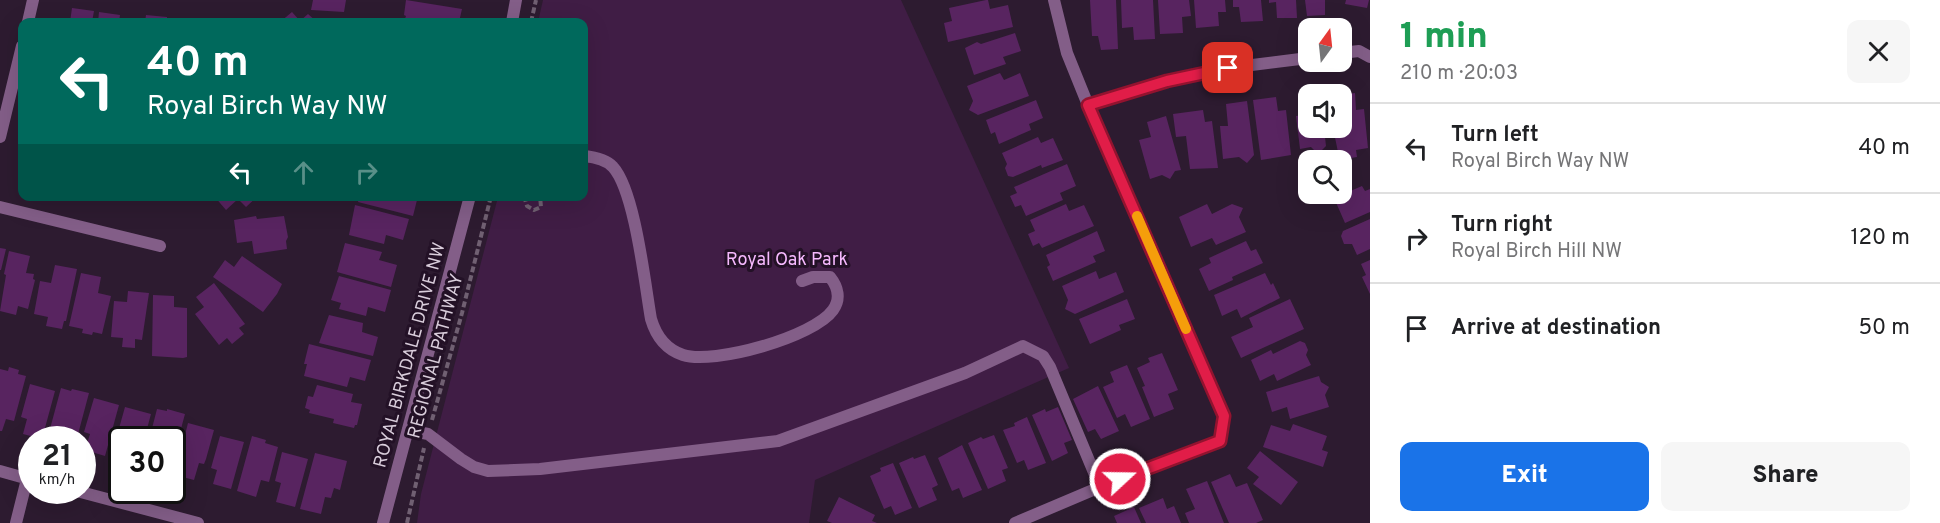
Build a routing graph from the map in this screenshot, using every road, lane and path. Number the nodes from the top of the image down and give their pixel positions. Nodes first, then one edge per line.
1 (33, 0) edge
2 (516, 0) edge
3 (536, 0) edge
4 (1054, 0) edge
5 (29, 18) edge
6 (513, 18) edge
7 (532, 18) edge
8 (1352, 52) edge
9 (1370, 57) edge
10 (1298, 59) edge
11 (18, 63) edge
12 (1088, 105) junction
13 (0, 137) edge
14 (588, 157) edge
15 (469, 201) edge
16 (490, 201) edge
17 (526, 201) edge
18 (540, 201) edge
19 (0, 207) edge
20 (160, 246) dead end
21 (801, 281) dead end
22 (408, 430) junction
23 (428, 434) junction
24 (0, 471) edge
25 (18, 476) edge
26 (1100, 487) junction
27 (96, 496) edge
28 (22, 504) edge
29 (16, 523) edge
30 (198, 523) edge
31 (383, 523) edge
32 (406, 523) edge
33 (1015, 523) edge

1 - 5 street
2 - 6 street
3 - 7 path
4 - 12 street
8 - 9 street
10 - 12 street
11 - 13 street
12 - 26 street
14 - 21 street
15 - 22 street, ROYAL BIRKDALE DRIVE NW
16 - 23 path, REGIONAL PATHWAY
17 - 18 path
19 - 20 street
22 - 23 street
22 - 31 street, ROYAL BIRKDALE DRIVE NW
23 - 26 street
23 - 32 path, REGIONAL PATHWAY
24 - 25 street
26 - 33 street
27 - 30 street
28 - 29 street

